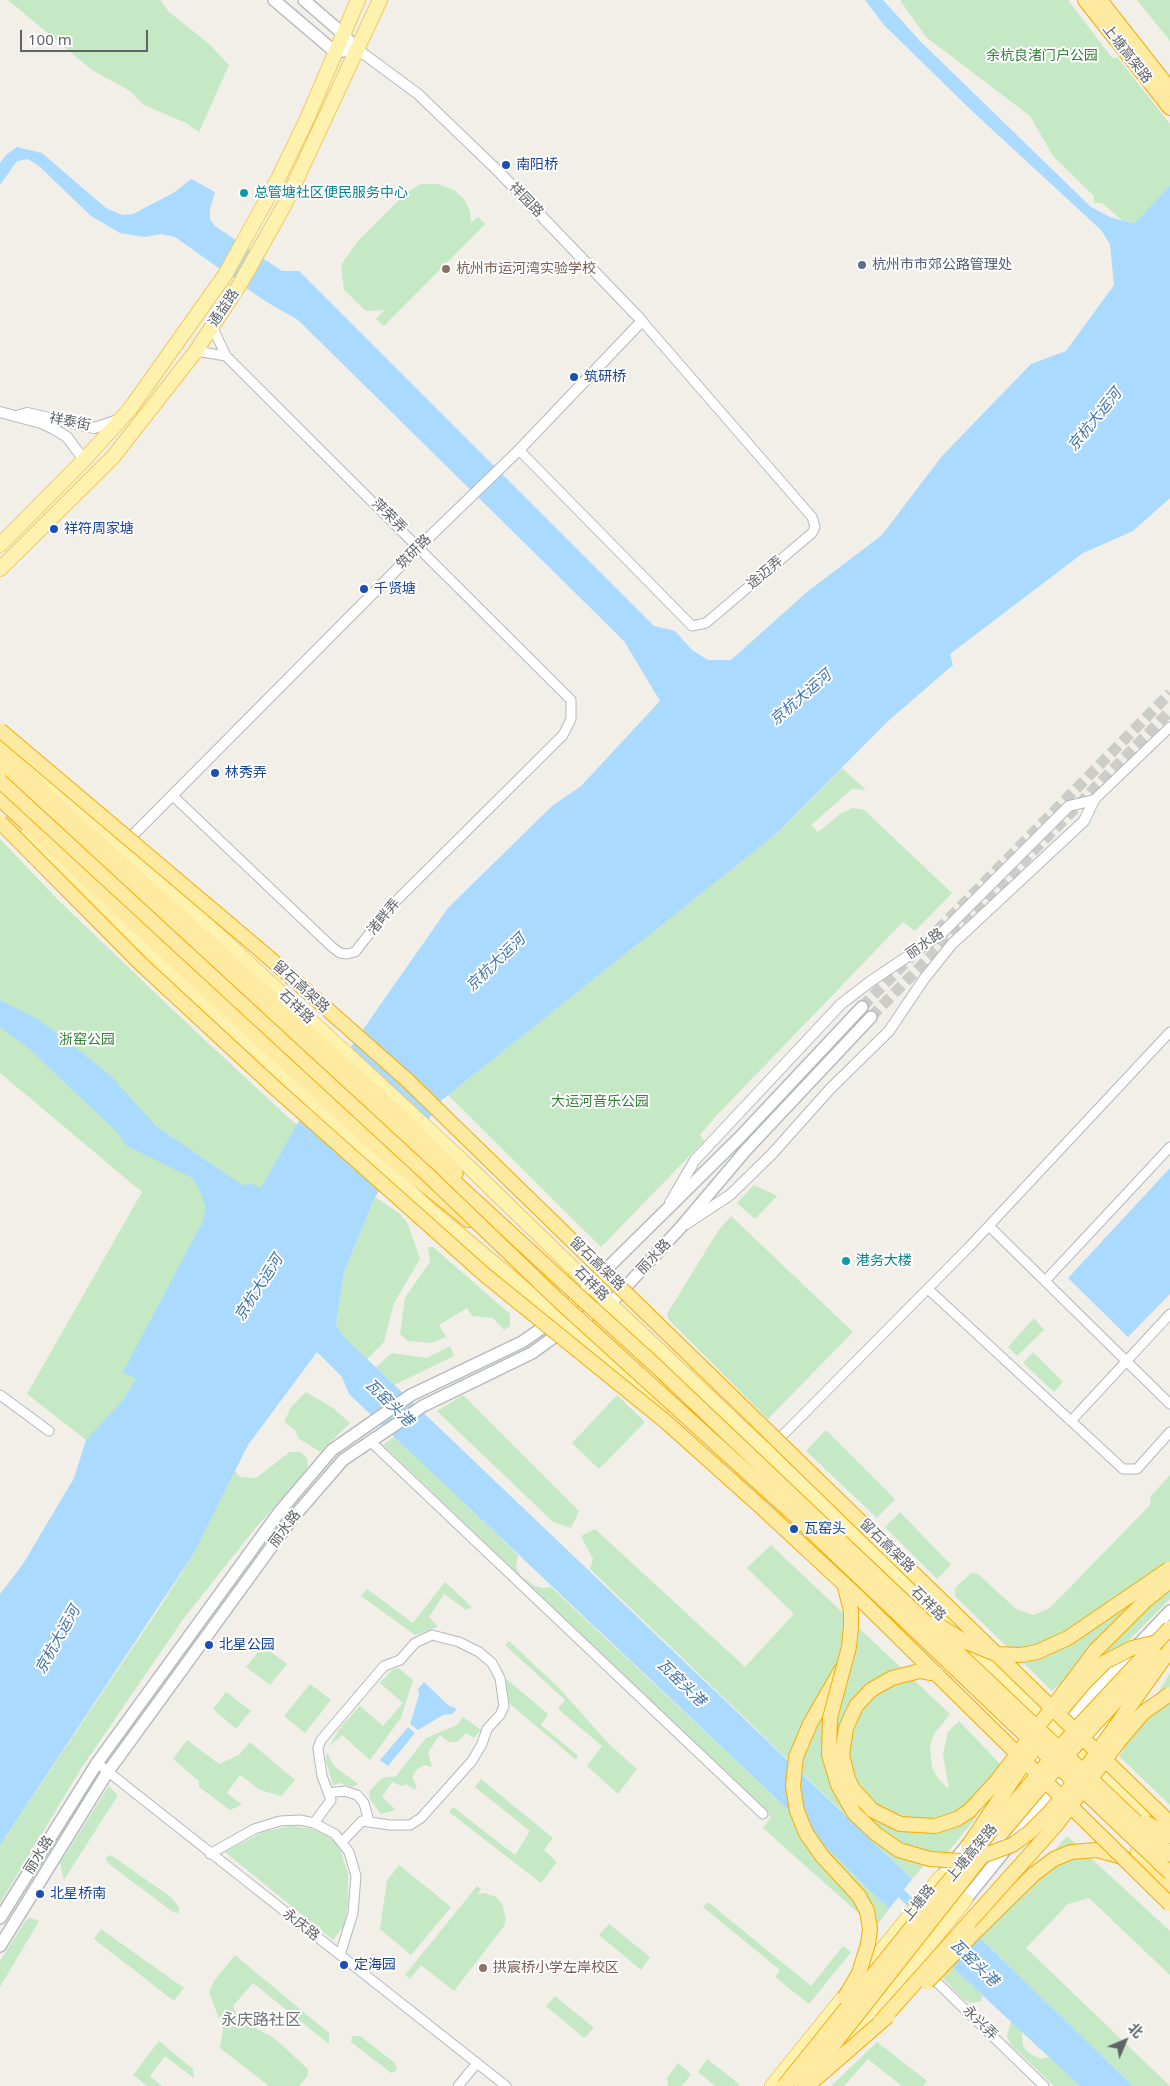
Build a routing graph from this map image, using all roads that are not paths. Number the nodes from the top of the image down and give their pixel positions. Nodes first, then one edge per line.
1 (274, 0) edge
2 (304, 0) edge
3 (358, 0) edge
4 (380, 0) edge
5 (1085, 0) edge
6 (1100, 0) edge
7 (342, 33) junction
8 (357, 49) junction
9 (335, 52) junction
10 (1170, 89) edge
11 (1170, 108) edge
12 (642, 321) junction
13 (212, 326) junction
14 (196, 351) junction
15 (226, 356) junction
16 (0, 412) edge
17 (17, 416) junction
18 (121, 418) junction
19 (519, 450) junction
20 (84, 460) junction
21 (41, 504) junction
22 (34, 536) junction
23 (0, 545) edge
24 (419, 547) junction
25 (0, 569) edge
26 (571, 700) joint
27 (1170, 727) edge
28 (0, 730) edge
29 (0, 742) edge
30 (0, 747) edge
31 (0, 764) edge
32 (0, 781) edge
33 (172, 796) junction
34 (0, 799) edge
35 (1094, 800) junction
36 (0, 803) edge
37 (0, 822) edge
38 (122, 846) junction
39 (862, 1007) tunnel mouth
40 (871, 1017) tunnel mouth
41 (1170, 1032) edge
42 (1170, 1147) edge
43 (666, 1211) junction
44 (989, 1226) junction
45 (681, 1227) junction
46 (495, 1240) junction
47 (520, 1241) junction
48 (1045, 1281) junction
49 (591, 1284) junction
50 (928, 1289) junction
51 (610, 1304) junction
52 (1170, 1314) edge
53 (564, 1322) junction
54 (1126, 1361) junction
55 (0, 1395) edge
56 (1170, 1404) edge
57 (1071, 1421) junction
58 (49, 1432) dead end
59 (1170, 1432) edge
60 (370, 1441) junction
61 (767, 1451) junction
62 (791, 1512) junction
63 (1170, 1568) edge
64 (1170, 1581) edge
65 (902, 1601) junction
66 (1170, 1611) edge
67 (1170, 1628) edge
68 (1170, 1646) edge
69 (842, 1667) junction
70 (1170, 1694) edge
71 (990, 1700) junction
72 (1060, 1734) junction
73 (1083, 1754) junction
74 (1040, 1756) junction
75 (97, 1763) junction
76 (107, 1773) junction
77 (1063, 1779) junction
78 (328, 1793) junction
79 (1124, 1809) junction
80 (763, 1814) dead end
81 (369, 1822) junction
82 (314, 1823) junction
83 (1170, 1823) edge
84 (1170, 1838) edge
85 (342, 1842) junction
86 (210, 1854) junction
87 (1170, 1854) edge
88 (1170, 1873) edge
89 (942, 1882) junction
90 (1170, 1885) edge
91 (966, 1900) joint
92 (1170, 1904) edge
93 (0, 1918) edge
94 (0, 1946) edge
95 (340, 1955) junction
96 (916, 1961) junction
97 (882, 2021) junction
98 (477, 2063) junction
99 (458, 2086) edge
100 (506, 2086) edge
101 (773, 2086) edge
102 (784, 2086) edge
103 (801, 2086) edge
104 (808, 2086) edge
105 (814, 2086) edge
106 (1044, 2086) edge

1 - 9 main road
2 - 7 main road, 祥园路
3 - 7 main road, 通益路
4 - 8 main road, 通益路
5 - 11 highway, 上塘高架路
6 - 10 highway, 上塘高架路
7 - 8 main road, 祥园路
7 - 9 main road, 通益路
8 - 9 main road
8 - 12 street, 祥园路
8 - 13 main road, 通益路
9 - 18 main road, 通益路
12 - 19 street, 筑研路
12 - 19 street, 途迈弄
13 - 14 main road, 通益路
13 - 15 street, 萍荣弄
14 - 15 street
14 - 22 main road, 通益路
15 - 24 street, 萍荣弄
16 - 17 street, 祥泰街
17 - 18 street, 祥泰街
17 - 20 street, 祥泰街
18 - 20 main road, 通益路
19 - 24 street, 筑研路
20 - 21 main road, 通益路
21 - 22 main road
21 - 23 main road, 通益路
22 - 25 main road, 通益路
24 - 26 street, 萍荣弄
24 - 33 street, 筑研路
26 - 33 street, 渚畔弄
27 - 35 street, 丽水路
28 - 83 highway, 留石高架路, bridge
29 - 38 main road, 石祥路
30 - 47 highway
31 - 47 highway, 留石高架路
32 - 46 highway, bridge
33 - 38 street, 筑研路
34 - 46 highway, bridge
35 - 43 street, 丽水路
35 - 45 street, 丽水路
36 - 53 main road
37 - 92 highway, bridge
38 - 49 main road, 石祥路
39 - 43 main road, 丽水路
40 - 45 main road, 丽水路
41 - 44 street
42 - 48 street
43 - 49 main road, 丽水路
44 - 48 street
44 - 50 street
45 - 51 main road, 丽水路
46 - 62 highway, bridge
47 - 65 highway, 留石高架路, bridge
48 - 54 street
49 - 51 main road, 石祥路
49 - 53 main road, 丽水路
50 - 57 street
50 - 61 street
51 - 53 main road, 丽水路
51 - 61 main road, 石祥路
52 - 54 street
53 - 60 main road, 丽水路
53 - 74 main road
53 - 75 main road, 丽水路
54 - 56 street
54 - 57 street
55 - 58 street
57 - 59 street
60 - 76 main road, 丽水路
60 - 80 street
61 - 72 main road, 石祥路
62 - 69 highway, bridge
62 - 71 highway, bridge
63 - 65 highway, bridge
64 - 71 highway, bridge
65 - 79 highway, 留石高架路, bridge
66 - 72 main road, 上塘路
67 - 89 highway, 上塘高架路, bridge
68 - 69 highway, bridge
68 - 73 main road
68 - 89 highway, bridge
68 - 103 highway, 上塘高架路, bridge
69 - 101 highway, bridge
70 - 97 highway, bridge
71 - 88 highway, bridge
72 - 73 main road, 石祥路
72 - 74 main road, 上塘路
73 - 77 main road
73 - 84 main road, 石祥路
74 - 77 main road
74 - 89 main road, 上塘路
75 - 76 street, 永庆路
75 - 93 main road, 丽水路
76 - 86 street, 永庆路
76 - 94 main road, 丽水路
77 - 90 main road
77 - 91 main road
78 - 81 street
78 - 81 street
78 - 82 street
79 - 84 highway, bridge
79 - 87 highway, 留石高架路, bridge
81 - 85 street
82 - 85 street
82 - 86 street
85 - 95 street
86 - 95 street, 永庆路
89 - 101 main road, 上塘路
89 - 102 highway, 上塘高架路, bridge
90 - 97 highway, bridge
91 - 96 main road
95 - 98 street, 永庆路
96 - 105 main road
96 - 106 street, 永兴弄
97 - 104 highway, bridge
98 - 99 street
98 - 100 street, 永庆路

